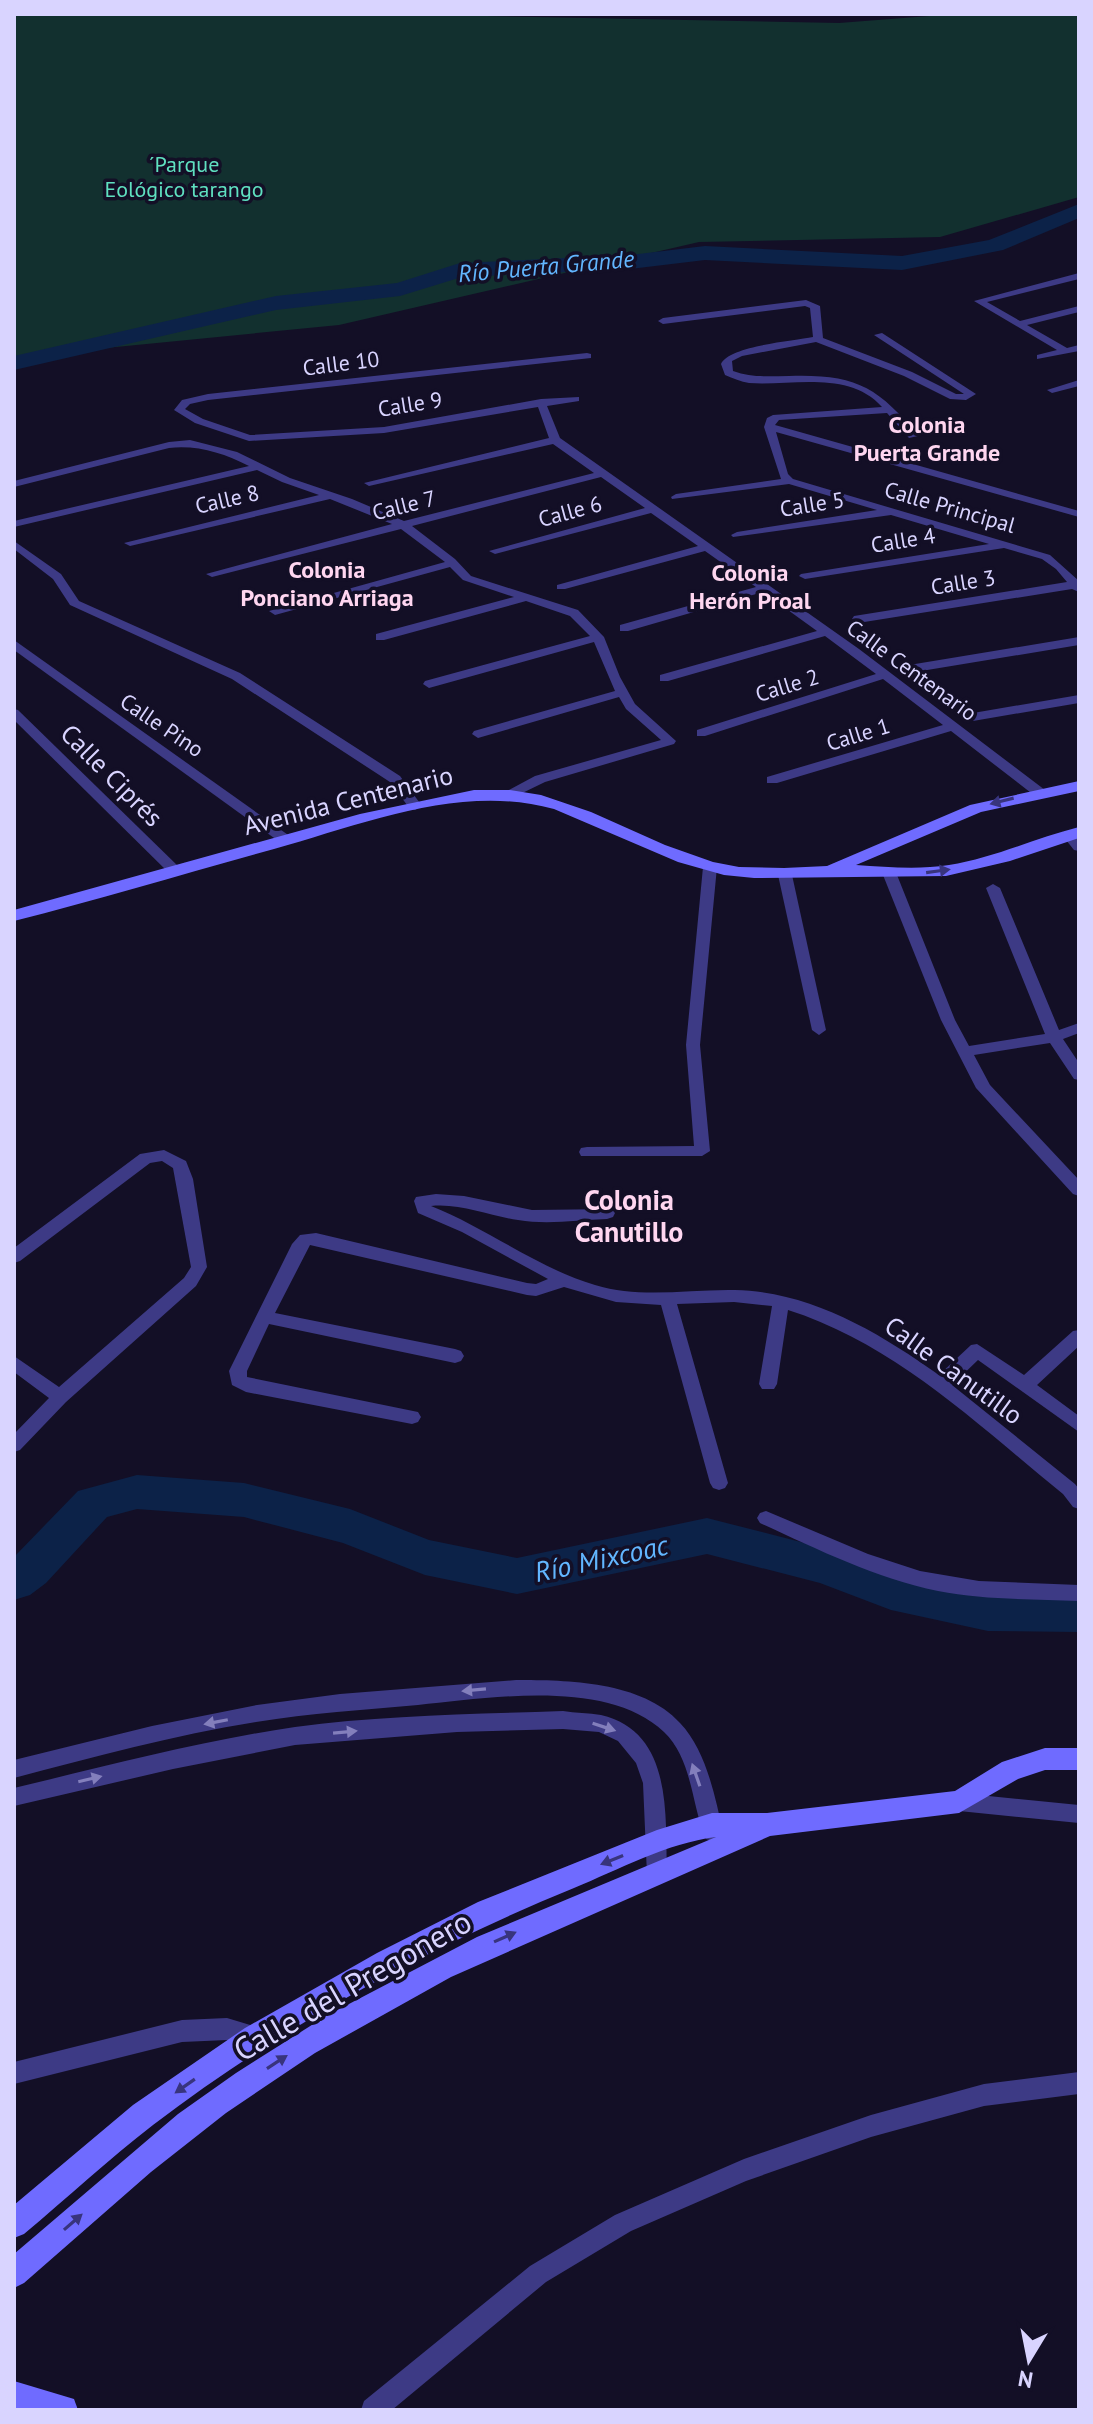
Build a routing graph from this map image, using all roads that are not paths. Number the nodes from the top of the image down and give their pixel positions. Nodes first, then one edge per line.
1 (1079, 276) edge
2 (1079, 309) edge
3 (663, 321) dead end
4 (1019, 324) junction
5 (879, 335) dead end
6 (817, 339) junction
7 (1079, 348) edge
8 (1065, 351) junction
9 (587, 356) dead end
10 (1041, 357) dead end
11 (1079, 383) edge
12 (1052, 390) dead end
13 (575, 399) dead end
14 (541, 402) junction
15 (889, 410) junction
16 (769, 427) junction
17 (913, 436) dead end
18 (249, 438) joint
19 (555, 440) junction
20 (257, 467) junction
21 (605, 473) junction
22 (789, 481) junction
23 (369, 483) dead end
24 (14, 484) edge
25 (332, 495) junction
26 (676, 497) dead end
27 (655, 509) junction
28 (894, 511) junction
29 (1079, 514) edge
30 (14, 524) edge
31 (405, 526) junction
32 (737, 535) dead end
33 (130, 543) dead end
34 (14, 544) edge
35 (1008, 545) junction
36 (708, 547) junction
37 (495, 551) dead end
38 (453, 563) junction
39 (212, 574) dead end
40 (805, 576) dead end
41 (1078, 586) edge
42 (561, 587) dead end
43 (765, 588) junction
44 (526, 597) junction
45 (275, 611) dead end
46 (858, 619) dead end
47 (624, 628) dead end
48 (827, 632) junction
49 (380, 637) dead end
50 (598, 637) junction
51 (1079, 641) edge
52 (14, 644) edge
53 (903, 670) dead end
54 (885, 675) junction
55 (664, 678) dead end
56 (429, 684) dead end
57 (621, 693) junction
58 (1079, 699) edge
59 (14, 713) edge
60 (973, 717) dead end
61 (955, 726) junction
62 (701, 733) dead end
63 (478, 734) dead end
64 (772, 780) dead end
65 (1079, 786) edge
66 (1040, 793) junction
67 (510, 795) junction
68 (411, 807) junction
69 (1076, 838) edge
70 (286, 840) junction
71 (710, 867) junction
72 (832, 870) junction
73 (175, 871) junction
74 (785, 875) junction
75 (890, 875) junction
76 (993, 888) dead end
77 (14, 916) edge
78 (1079, 1028) edge
79 (819, 1030) dead end
80 (1054, 1037) junction
81 (964, 1052) junction
82 (1079, 1075) edge
83 (587, 1152) dead end
84 (1079, 1190) edge
85 (607, 1213) dead end
86 (14, 1257) edge
87 (562, 1281) junction
88 (667, 1298) junction
89 (781, 1301) junction
90 (264, 1317) junction
91 (1079, 1336) edge
92 (455, 1356) dead end
93 (14, 1363) edge
94 (768, 1384) dead end
95 (1026, 1384) junction
96 (939, 1386) junction
97 (60, 1397) junction
98 (412, 1417) dead end
99 (1079, 1425) edge
100 (14, 1445) edge
101 (719, 1483) dead end
102 (1079, 1502) edge
103 (766, 1518) dead end
104 (1079, 1593) edge
105 (1079, 1759) edge
106 (14, 1769) edge
107 (14, 1797) edge
108 (959, 1802) junction
109 (1079, 1814) edge
110 (714, 1838) junction
111 (657, 1842) junction
112 (657, 1875) junction
113 (255, 2037) junction
114 (14, 2073) edge
115 (1079, 2083) edge
116 (14, 2224) edge
117 (14, 2273) edge
118 (14, 2396) edge
119 (63, 2410) edge
120 (373, 2410) edge

1 - 4 street
2 - 4 street
3 - 6 street
4 - 8 street
5 - 6 street
6 - 15 street
7 - 8 street
8 - 10 street
9 - 18 street, Calle 10
11 - 12 street
13 - 14 street, Calle 9
14 - 18 street, Calle 9
14 - 19 street
15 - 16 street
15 - 17 street
16 - 22 street
16 - 29 street
19 - 21 street, Calle Centenario
19 - 23 street
20 - 24 street
20 - 25 street
20 - 30 street
21 - 27 street, Calle Centenario
21 - 31 street, Calle 7
22 - 26 street
22 - 28 street, Calle Principal
25 - 31 street
25 - 33 street, Calle 8
27 - 36 street, Calle Centenario
27 - 37 street, Calle 6
28 - 32 street, Calle 5
28 - 35 street, Calle Principal
31 - 38 street
31 - 39 street, Calle 7
34 - 68 street
35 - 40 street, Calle 4
35 - 41 street, Calle Principal
36 - 42 street
36 - 43 street, Calle Centenario
38 - 44 street
38 - 45 street
41 - 46 street, Calle 3
43 - 47 street
43 - 48 street, Calle Centenario
44 - 49 street
44 - 50 street
48 - 54 street, Calle Centenario
48 - 55 street
50 - 56 street
50 - 57 street
51 - 53 street
52 - 70 street, Calle Pino
54 - 61 street, Calle Centenario
54 - 62 street, Calle 2
57 - 63 street
57 - 67 street
58 - 60 street
59 - 73 street, Calle Ciprés
61 - 64 street, Calle 1
61 - 66 street, Calle Centenario
65 - 66 main road, Avenida Centenario
66 -> 72 main road, Avenida Centenario
67 - 68 main road, Avenida Centenario
67 - 71 main road, Avenida Centenario
68 - 70 main road, Avenida Centenario
75 -> 69 main road, Avenida Centenario
70 - 73 main road, Avenida Centenario
71 - 74 main road, Avenida Centenario
71 - 83 street
72 - 74 main road, Avenida Centenario
72 - 75 main road, Avenida Centenario
73 - 77 main road, Avenida Centenario
74 - 79 street
75 - 81 street
76 - 80 street
78 - 80 street
80 - 81 street
80 - 82 street
81 - 84 street
85 - 87 street, Calle Canutillo
86 - 97 street
87 - 88 street, Calle Canutillo
87 - 90 street
88 - 89 street, Calle Canutillo
88 - 101 street
89 - 94 street
89 - 96 street, Calle Canutillo
90 - 92 street
90 - 98 street
91 - 95 street
93 - 97 street
95 - 96 street
95 - 99 street
96 - 102 street, Calle Canutillo
97 - 100 street
103 - 104 street
105 - 108 main road, Calle del Pregonero
110 -> 106 street
107 -> 111 street
108 - 109 street, Calle del Pregonero
108 - 110 main road, Calle del Pregonero
110 - 111 main road, Calle del Pregonero
110 - 112 main road, Calle del Pregonero
111 - 112 street
111 -> 113 main road, Calle del Pregonero
117 -> 112 main road, Calle del Pregonero
113 - 114 street
113 -> 116 main road, Calle del Pregonero
115 - 120 street
118 - 119 main road

